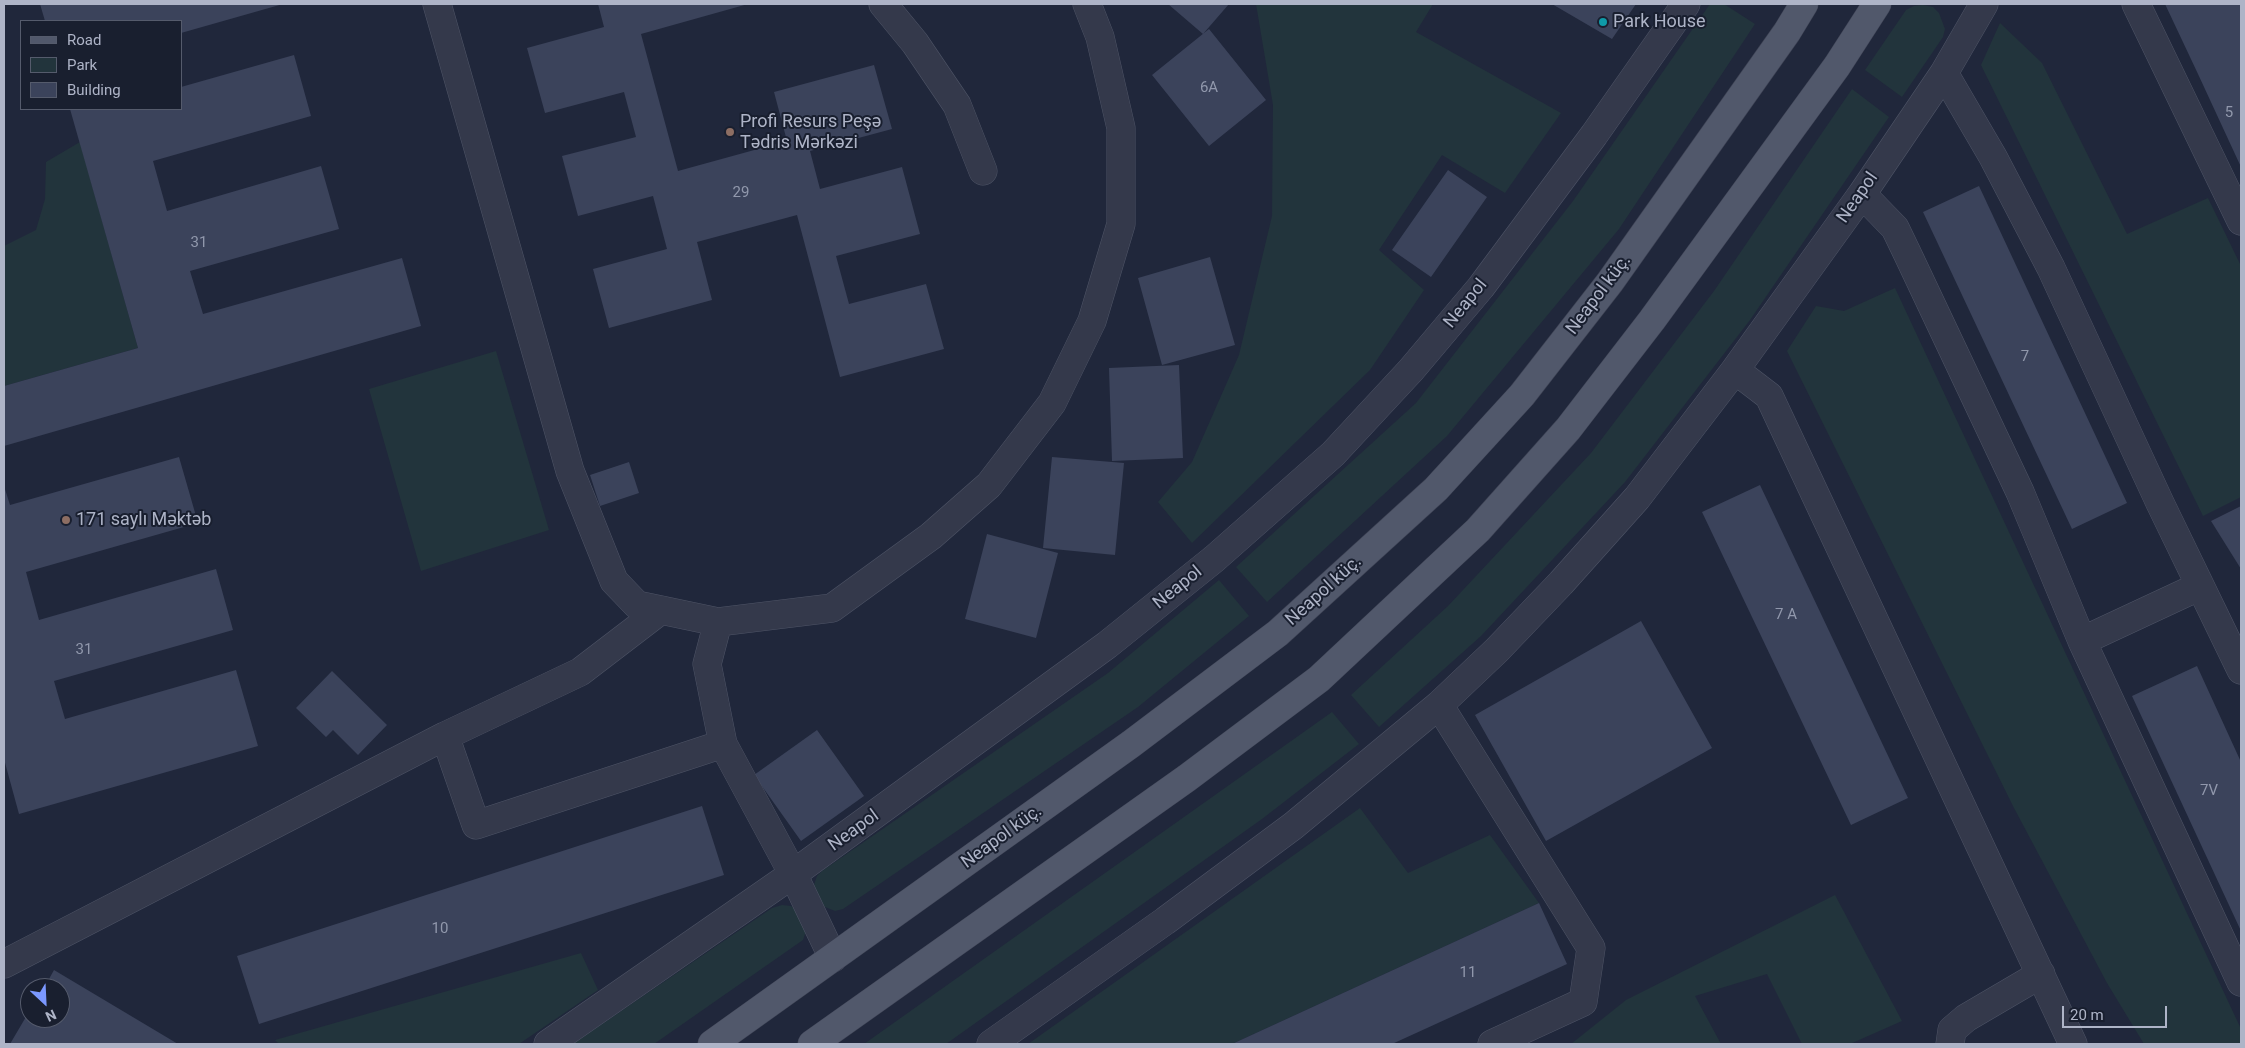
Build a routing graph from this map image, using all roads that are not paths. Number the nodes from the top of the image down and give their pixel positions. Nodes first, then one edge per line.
1 (437, 4) edge
2 (883, 4) edge
3 (1087, 4) edge
4 (1686, 4) edge
5 (1804, 4) edge
6 (1877, 4) edge
7 (1984, 4) edge
8 (2136, 4) edge
9 (1944, 73) junction
10 (983, 171) dead end
11 (1862, 194) junction
12 (2241, 221) edge
13 (1735, 370) junction
14 (2200, 586) junction
15 (661, 610) junction
16 (718, 622) junction
17 (2082, 642) junction
18 (2241, 670) edge
19 (1439, 705) junction
20 (445, 736) junction
21 (723, 744) junction
22 (793, 874) junction
23 (833, 958) junction
24 (4, 964) edge
25 (2042, 974) junction
26 (2241, 982) edge
27 (548, 1044) edge
28 (712, 1044) edge
29 (812, 1044) edge
30 (991, 1044) edge
31 (1492, 1044) edge
32 (1950, 1044) edge
33 (2073, 1044) edge

1 - 15 street
2 - 10 street
3 - 16 street
4 - 22 street, Neapol
5 - 23 main road, Neapol küç.
6 - 29 main road
7 - 9 street, Neapol
8 - 12 street
9 - 11 street, Neapol
9 - 14 street
11 - 13 street, Neapol
11 - 17 street
13 - 19 street, Neapol
13 - 25 street
14 - 17 street
14 - 18 street
15 - 16 street
15 - 20 street
16 - 21 street
17 - 26 street
19 - 30 street, Neapol
19 - 31 street
20 - 21 street
20 - 24 street
21 - 22 street
22 - 23 street
22 - 27 street, Neapol
23 - 28 main road, Neapol küç.
25 - 32 street
25 - 33 street

